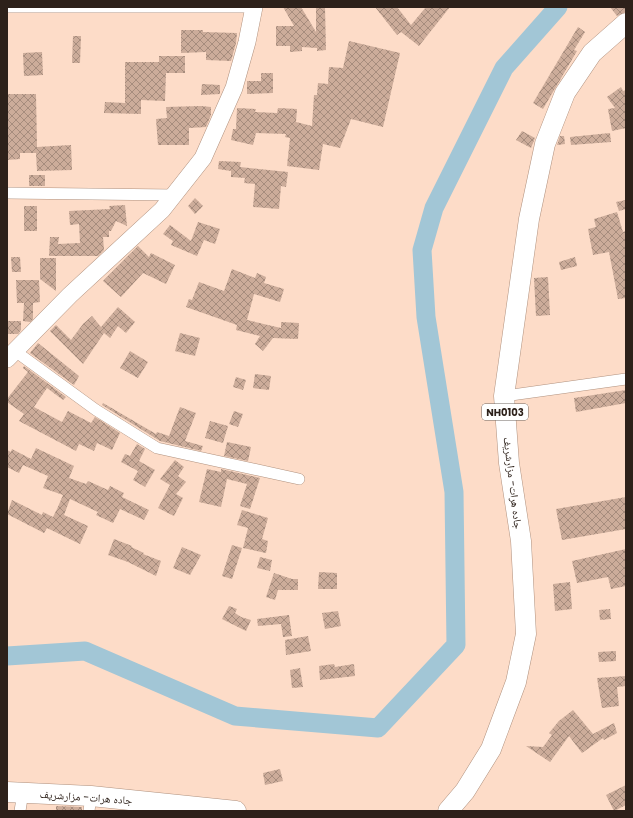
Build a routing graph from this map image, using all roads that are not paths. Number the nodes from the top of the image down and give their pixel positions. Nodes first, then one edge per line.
1 (7, 7) edge
2 (254, 7) edge
3 (626, 22) edge
4 (7, 193) edge
5 (174, 195) junction
6 (11, 355) edge
7 (626, 379) edge
8 (504, 396) junction
9 (299, 479) dead end
10 (17, 798) edge
11 (90, 804) edge
12 (236, 811) edge
13 (448, 811) edge

1 - 2 street
2 - 5 main road
3 - 8 highway, جاده هرات- مزارشریف / NH0103
4 - 5 street
5 - 6 main road
6 - 9 street
7 - 8 street
8 - 13 highway, جاده هرات- مزارشریف / NH0103
10 - 11 highway, جاده هرات- مزارشریف
11 - 12 highway, جاده هرات- مزارشریف

